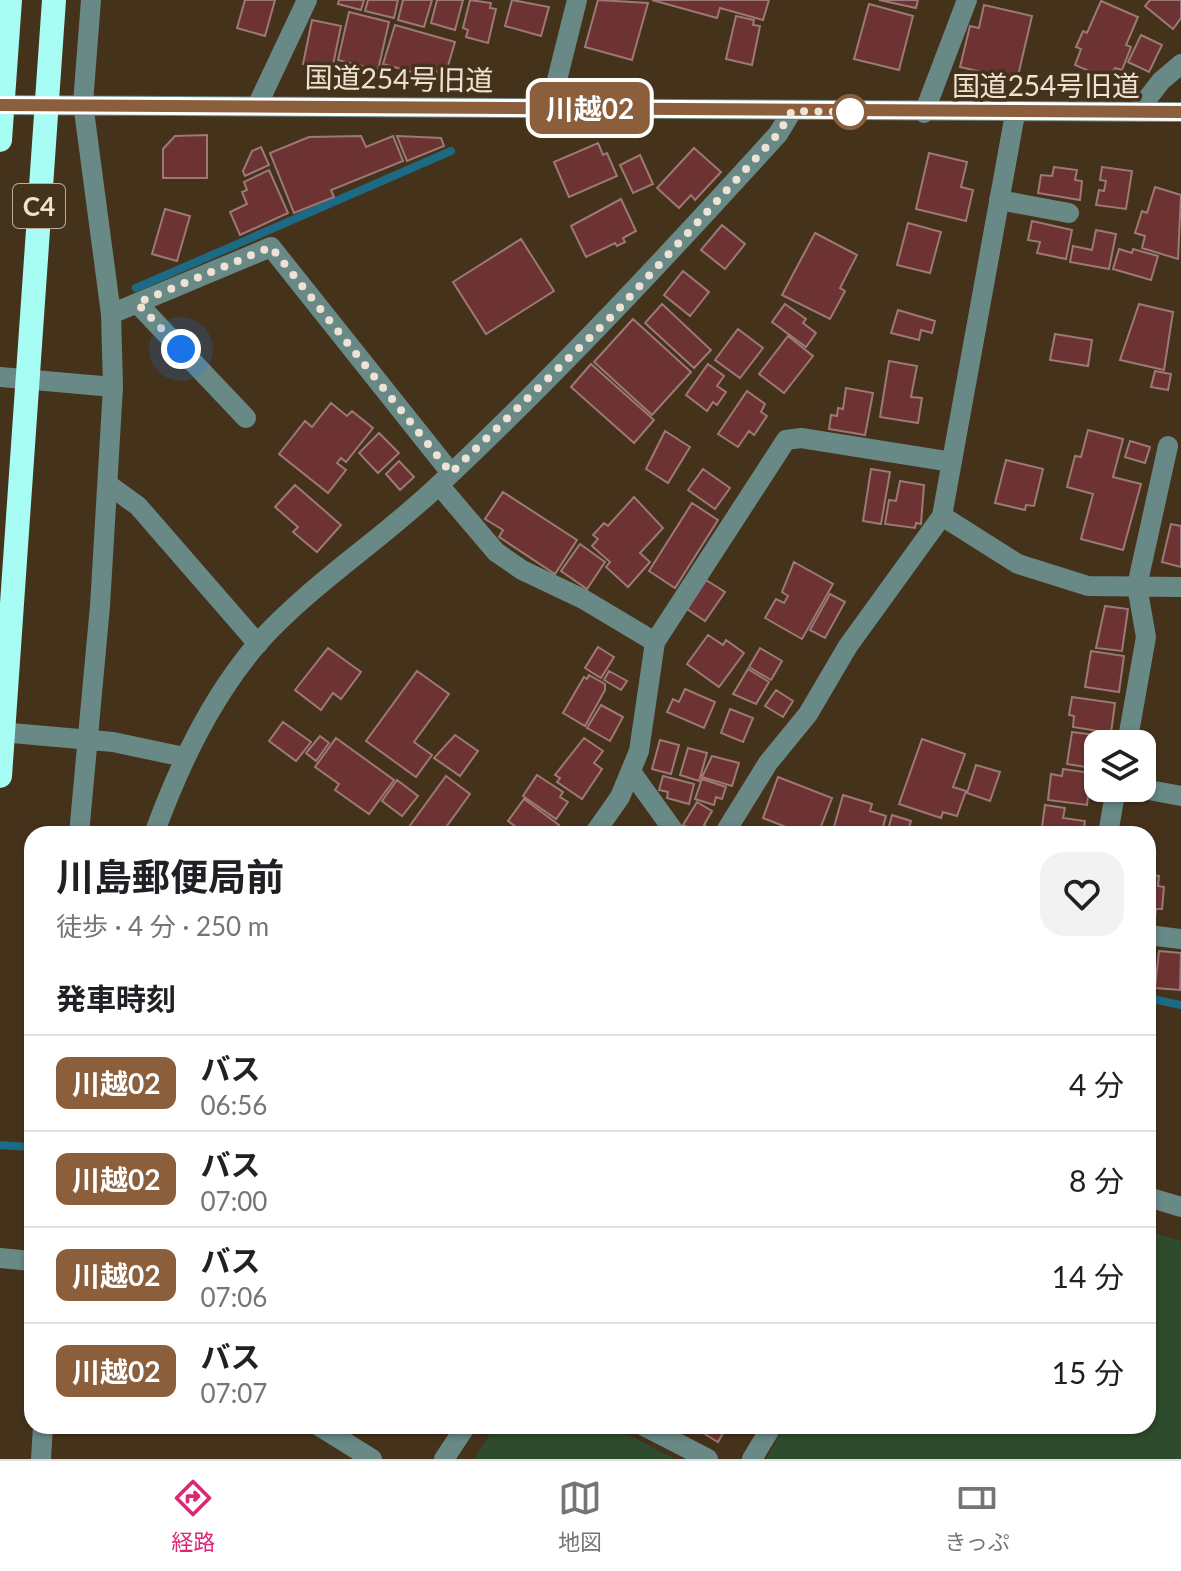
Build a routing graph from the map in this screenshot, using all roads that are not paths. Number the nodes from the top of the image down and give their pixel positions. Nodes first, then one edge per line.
1 (10, 0) edge
2 (54, 0) edge
3 (91, 0) edge
4 (307, 0) edge
5 (574, 0) edge
6 (967, 0) edge
7 (1181, 64) edge
8 (83, 103) junction
9 (258, 104) junction
10 (0, 105) edge
11 (550, 108) junction
12 (792, 111) junction
13 (1137, 112) junction
14 (1181, 112) edge
15 (924, 113) junction
16 (1015, 114) junction
17 (0, 140) edge
18 (999, 200) junction
19 (1069, 213) dead end
20 (137, 303) junction
21 (111, 314) junction
22 (0, 377) edge
23 (113, 387) junction
24 (246, 418) dead end
25 (1168, 446) dead end
26 (952, 462) junction
27 (445, 479) junction
28 (109, 485) junction
29 (942, 516) junction
30 (1137, 586) junction
31 (1181, 587) edge
32 (655, 642) junction
33 (258, 644) junction
34 (1129, 730) edge
35 (0, 732) edge
36 (86, 739) junction
37 (184, 757) junction
38 (632, 773) junction
39 (0, 776) edge
40 (1156, 791) edge
41 (1181, 796) edge
42 (1114, 802) edge
43 (80, 826) edge
44 (157, 826) edge
45 (599, 826) edge
46 (670, 826) edge
47 (729, 826) edge
48 (1109, 826) edge
49 (1156, 936) edge
50 (1181, 939) edge
51 (1156, 1199) edge
52 (1181, 1207) edge
53 (0, 1258) edge
54 (24, 1260) edge
55 (43, 1434) edge
56 (332, 1434) edge
57 (461, 1434) edge
58 (660, 1434) edge
59 (767, 1434) edge
60 (41, 1459) edge
61 (372, 1459) edge
62 (444, 1459) edge
63 (708, 1459) edge
64 (752, 1459) edge

1 - 17 highway
2 - 39 highway, C4
3 - 8 street
4 - 9 street
5 - 11 street
6 - 15 street
7 - 13 street
8 - 9 street, 国道254号旧道
8 - 10 street, 国道254号旧道
8 - 21 street
9 - 11 street, 国道254号旧道
11 - 12 street, 国道254号旧道
12 - 15 street, 国道254号旧道
12 - 27 street
13 - 14 street, 国道254号旧道
13 - 16 street, 国道254号旧道
15 - 16 street, 国道254号旧道
16 - 18 street
18 - 19 street
18 - 26 street
20 - 21 street
20 - 24 street
20 - 27 street
21 - 23 street
22 - 23 street
23 - 28 street
25 - 30 street
26 - 29 street
26 - 32 street
27 - 32 street
27 - 33 street
28 - 33 street
28 - 36 street
29 - 30 street
29 - 47 street
30 - 31 street
30 - 34 street
32 - 38 street
33 - 37 street
35 - 36 street
36 - 37 street
36 - 43 street
37 - 44 street
38 - 45 street
38 - 46 street
40 - 41 street
42 - 48 street
49 - 50 street
51 - 52 street
53 - 54 street
55 - 60 street
56 - 61 street
57 - 62 street
58 - 63 street
59 - 64 street

